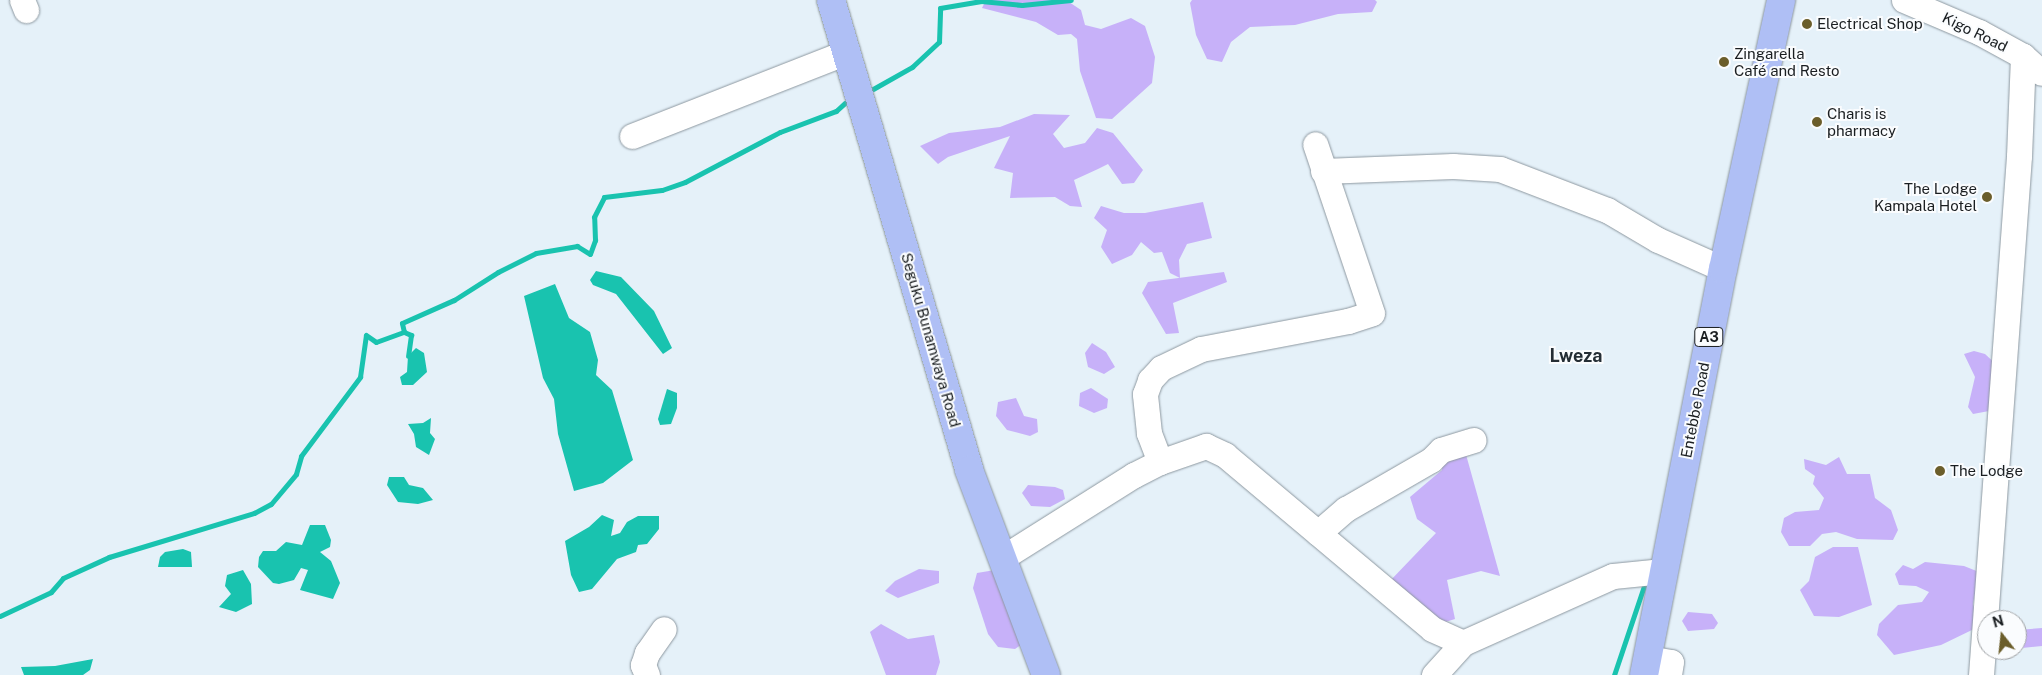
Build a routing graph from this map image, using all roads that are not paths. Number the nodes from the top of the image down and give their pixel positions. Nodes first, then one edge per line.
1 (831, 0) edge
2 (1780, 0) edge
3 (1904, 0) edge
4 (846, 52) junction
5 (2023, 56) junction
6 (2042, 73) edge
7 (632, 136) dead end
8 (1315, 144) dead end
9 (1323, 171) junction
10 (1723, 269) junction
11 (1473, 440) dead end
12 (1160, 462) junction
13 (1318, 533) junction
14 (1002, 558) junction
15 (1663, 571) junction
16 (664, 629) dead end
17 (1462, 643) junction
18 (1646, 666) edge
19 (647, 675) edge
20 (1046, 675) edge
21 (1434, 675) edge
22 (1669, 675) edge
23 (1981, 675) edge

1 - 4 main road, Seguku Bunamwaya Road
2 - 10 main road, Entebbe Road / A3
3 - 5 street, Kigo Road
4 - 7 street
4 - 14 main road, Seguku Bunamwaya Road
5 - 6 street, Kigo Road
5 - 23 street
8 - 9 street
9 - 10 street
9 - 12 street
10 - 15 main road, Entebbe Road / A3
11 - 13 street
12 - 13 street
12 - 14 street
13 - 17 street
14 - 20 main road, Seguku Bunamwaya Road
15 - 17 street
15 - 18 main road, Entebbe Road / A3
16 - 19 street
17 - 21 street
18 - 22 street

